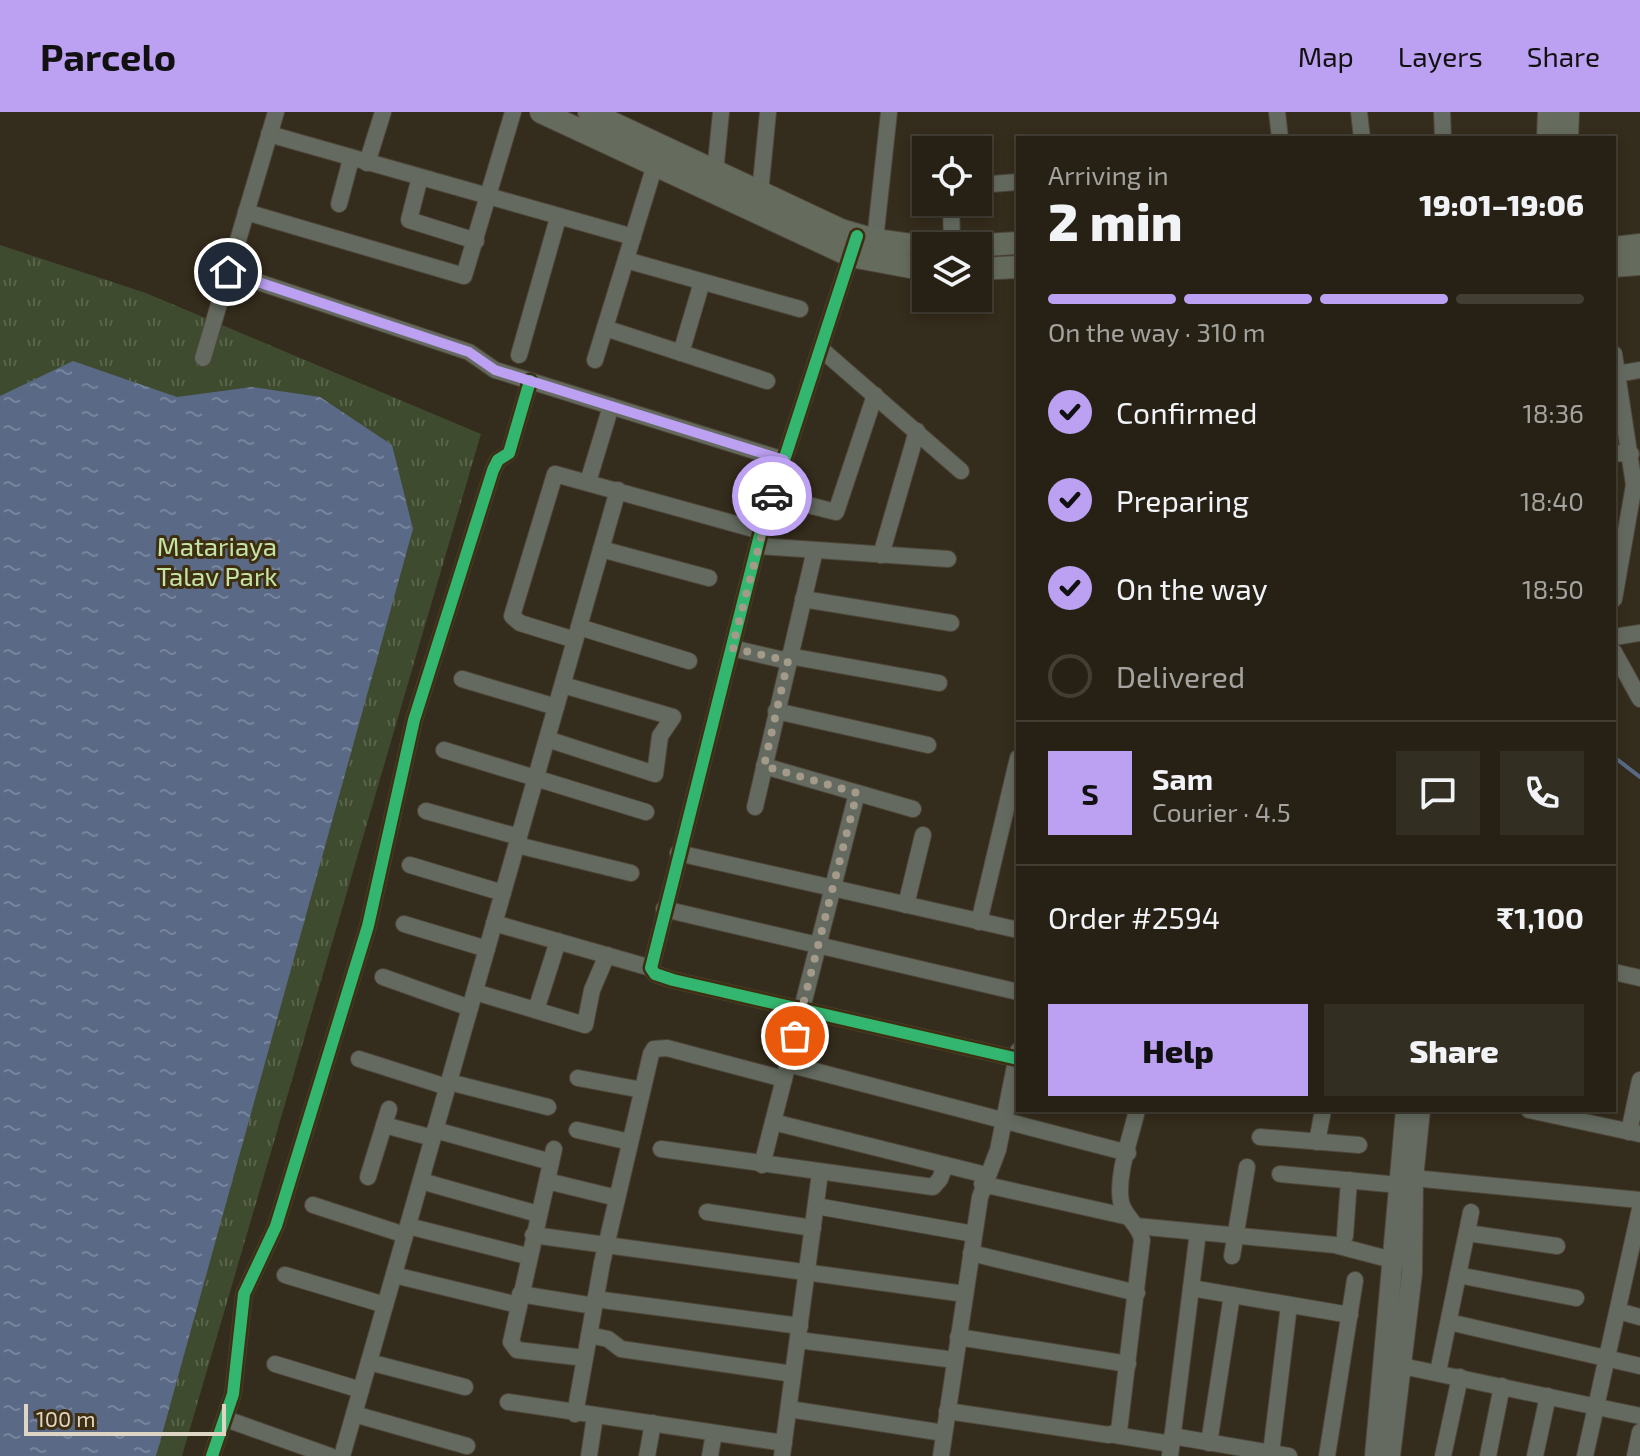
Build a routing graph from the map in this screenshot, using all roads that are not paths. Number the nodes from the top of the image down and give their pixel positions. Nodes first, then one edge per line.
1 (276, 112) edge
2 (383, 112) edge
3 (513, 112) edge
4 (541, 112) edge
5 (589, 112) edge
6 (721, 112) edge
7 (768, 112) edge
8 (889, 112) edge
9 (1277, 112) edge
10 (1359, 112) edge
11 (1442, 112) edge
12 (1549, 112) edge
13 (1568, 112) edge
14 (269, 134) junction
15 (1280, 136) edge
16 (1362, 136) edge
17 (1443, 136) edge
18 (1548, 136) edge
19 (1567, 136) edge
20 (359, 161) junction
21 (654, 168) junction
22 (715, 173) junction
23 (420, 177) junction
24 (1016, 182) edge
25 (992, 184) edge
26 (760, 193) junction
27 (489, 196) junction
28 (339, 204) dead end
29 (246, 212) junction
30 (558, 218) junction
31 (633, 237) junction
32 (476, 241) junction
33 (1016, 243) edge
34 (861, 244) junction
35 (992, 245) edge
36 (1640, 245) edge
37 (912, 246) edge
38 (1616, 248) edge
39 (626, 260) junction
40 (912, 264) edge
41 (1640, 264) edge
42 (1616, 266) edge
43 (1016, 267) edge
44 (992, 268) edge
45 (228, 272) junction
46 (702, 282) junction
47 (800, 309) dead end
48 (605, 328) junction
49 (821, 349) junction
50 (681, 353) junction
51 (519, 355) dead end
52 (203, 358) dead end
53 (595, 360) dead end
54 (1616, 367) edge
55 (1640, 370) edge
56 (1617, 374) junction
57 (530, 381) junction
58 (767, 381) dead end
59 (875, 395) junction
60 (611, 406) junction
61 (917, 431) junction
62 (1628, 447) edge
63 (784, 460) junction
64 (961, 471) dead end
65 (588, 482) junction
66 (618, 490) junction
67 (772, 496) junction
68 (759, 539) junction
69 (1632, 539) edge
70 (601, 549) junction
71 (815, 550) junction
72 (881, 555) junction
73 (948, 559) dead end
74 (709, 578) dead end
75 (1616, 592) edge
76 (803, 599) junction
77 (951, 623) dead end
78 (1640, 633) edge
79 (577, 634) junction
80 (1616, 637) edge
81 (732, 648) junction
82 (1616, 656) edge
83 (789, 658) junction
84 (689, 661) dead end
85 (462, 679) dead end
86 (939, 683) dead end
87 (563, 685) junction
88 (1640, 699) edge
89 (556, 707) junction
90 (776, 711) junction
91 (547, 739) junction
92 (928, 745) dead end
93 (444, 750) dead end
94 (764, 766) junction
95 (1016, 766) edge
96 (536, 778) junction
97 (857, 793) junction
98 (755, 807) dead end
99 (913, 809) dead end
100 (426, 811) dead end
101 (646, 812) dead end
102 (923, 835) dead end
103 (518, 841) junction
104 (678, 853) junction
105 (410, 865) dead end
106 (631, 873) dead end
107 (833, 888) junction
108 (503, 893) junction
109 (906, 905) junction
110 (664, 909) junction
111 (979, 922) junction
112 (494, 923) junction
113 (404, 924) dead end
114 (1016, 930) edge
115 (558, 941) junction
116 (818, 947) junction
117 (487, 949) junction
118 (607, 955) junction
119 (651, 968) junction
120 (1616, 972) edge
121 (383, 977) dead end
122 (1640, 978) edge
123 (1016, 992) edge
124 (472, 1000) junction
125 (802, 1008) junction
126 (536, 1010) junction
127 (1016, 1056) edge
128 (359, 1059) dead end
129 (1016, 1061) edge
130 (786, 1072) junction
131 (578, 1078) dead end
132 (448, 1084) junction
133 (1639, 1087) edge
134 (642, 1090) junction
135 (548, 1107) dead end
136 (1137, 1112) edge
137 (1323, 1112) edge
138 (1406, 1112) edge
139 (1420, 1112) edge
140 (1559, 1113) edge
141 (773, 1122) junction
142 (1004, 1122) junction
143 (577, 1130) dead end
144 (1635, 1133) edge
145 (434, 1134) junction
146 (1260, 1137) dead end
147 (630, 1142) junction
148 (1317, 1142) junction
149 (1359, 1145) dead end
150 (661, 1149) dead end
151 (1128, 1153) junction
152 (762, 1165) junction
153 (945, 1165) junction
154 (1247, 1167) dead end
155 (820, 1173) junction
156 (1280, 1174) dead end
157 (368, 1177) dead end
158 (984, 1179) junction
159 (1349, 1180) junction
160 (421, 1181) junction
161 (547, 1181) junction
162 (1408, 1183) junction
163 (617, 1198) junction
164 (1640, 1200) edge
165 (313, 1205) dead end
166 (816, 1206) junction
167 (1640, 1209) edge
168 (707, 1212) dead end
169 (1471, 1212) dead end
170 (538, 1214) junction
171 (1132, 1222) junction
172 (813, 1228) junction
173 (406, 1231) junction
174 (1198, 1232) junction
175 (1467, 1233) junction
176 (974, 1234) junction
177 (533, 1235) junction
178 (1235, 1235) junction
179 (1345, 1236) dead end
180 (1557, 1246) dead end
181 (605, 1248) junction
182 (971, 1253) junction
183 (527, 1256) junction
184 (1232, 1256) dead end
185 (1392, 1260) junction
186 (807, 1274) junction
187 (285, 1275) dead end
188 (394, 1275) junction
189 (1458, 1275) junction
190 (1355, 1280) dead end
191 (1191, 1288) junction
192 (1137, 1293) junction
193 (965, 1294) junction
194 (1232, 1295) junction
195 (1576, 1298) dead end
196 (519, 1300) junction
197 (594, 1302) junction
198 (385, 1305) junction
199 (1289, 1305) junction
200 (1618, 1311) junction
201 (1350, 1315) junction
202 (1640, 1317) edge
203 (1449, 1322) junction
204 (799, 1333) junction
205 (589, 1335) junction
206 (958, 1337) junction
207 (585, 1358) junction
208 (1607, 1358) junction
209 (955, 1360) junction
210 (369, 1362) junction
211 (275, 1364) dead end
212 (1128, 1364) junction
213 (1402, 1366) junction
214 (1640, 1366) edge
215 (1438, 1372) junction
216 (793, 1374) junction
217 (1460, 1377) junction
218 (1502, 1386) junction
219 (465, 1387) dead end
220 (361, 1390) junction
221 (1548, 1396) junction
222 (508, 1402) dead end
223 (1596, 1406) junction
224 (789, 1409) junction
225 (947, 1411) junction
226 (354, 1414) junction
227 (575, 1414) junction
228 (595, 1416) junction
229 (1640, 1416) edge
230 (226, 1419) junction
231 (653, 1423) junction
232 (1640, 1432) edge
233 (714, 1433) junction
234 (944, 1433) junction
235 (1115, 1435) junction
236 (1209, 1443) junction
237 (1171, 1445) edge
238 (467, 1446) dead end
239 (783, 1450) edge
240 (1271, 1453) junction
241 (212, 1456) edge
242 (330, 1456) edge
243 (342, 1456) edge
244 (589, 1456) edge
245 (647, 1456) edge
246 (710, 1456) edge
247 (941, 1456) edge
248 (1289, 1456) edge
249 (1327, 1456) edge
250 (1375, 1456) edge
251 (1390, 1456) edge
252 (1443, 1456) edge
253 (1488, 1456) edge
254 (1535, 1456) edge
255 (1585, 1456) edge
256 (1635, 1456) edge

1 - 14 street
2 - 20 street
3 - 27 street
4 - 21 main road
5 - 22 main road
6 - 22 street
7 - 26 street
8 - 34 street
9 - 15 street
10 - 16 street
11 - 17 street
12 - 18 main road
13 - 19 main road
14 - 20 street
14 - 29 street
20 - 23 street
20 - 28 street
21 - 31 street
21 - 34 main road
22 - 26 main road
23 - 27 street
23 - 32 street
24 - 25 street
26 - 34 main road
27 - 30 street
27 - 32 street
29 - 32 street
29 - 45 street
30 - 31 street
30 - 51 street
31 - 39 street
33 - 35 main road
34 - 37 main road
34 - 40 main road
34 - 49 street
36 - 38 main road
39 - 46 street
39 - 48 street
41 - 42 main road
43 - 44 main road
45 - 52 street
45 - 57 street
46 - 47 street
46 - 50 street
48 - 50 street
48 - 53 street
49 - 59 street
49 - 63 street
50 - 58 street
54 - 56 street
55 - 56 street
56 - 62 street
57 - 60 street
57 - 230 street
59 - 61 street
59 - 67 street
60 - 63 street
60 - 65 street
61 - 64 street
61 - 72 street
62 - 69 street
63 - 67 street
65 - 66 street
65 - 79 street
66 - 68 street
66 - 70 street
67 - 68 street
68 - 71 street
68 - 81 street
69 - 75 street
70 - 74 street
70 - 79 street
71 - 72 street
71 - 76 street
72 - 73 street
76 - 77 street
76 - 83 street
78 - 80 street
79 - 84 street
79 - 87 street
81 - 83 street
81 - 104 street
82 - 88 street
83 - 86 street
83 - 90 street
85 - 89 street
87 - 89 street
87 - 91 street
89 - 91 street
90 - 92 street
90 - 94 street
91 - 96 street
93 - 96 street
94 - 97 street
94 - 98 street
95 - 111 street
96 - 101 street
96 - 103 street
97 - 99 street
97 - 107 street
100 - 103 street
102 - 109 street
103 - 106 street
103 - 108 street
104 - 107 street
104 - 110 street
105 - 108 street
107 - 109 street
107 - 116 street
108 - 112 street
109 - 111 street
110 - 116 street
110 - 119 street
111 - 114 street
112 - 115 street
112 - 117 street
113 - 117 street
115 - 118 street
115 - 126 street
116 - 123 street
116 - 125 street
117 - 124 street
118 - 119 street
118 - 126 street
119 - 125 street
120 - 122 street
121 - 124 street
124 - 126 street
124 - 132 street
125 - 127 street
125 - 130 street
128 - 132 street
129 - 142 street
130 - 134 street
130 - 141 street
130 - 142 street
131 - 134 street
132 - 135 street
132 - 145 street
133 - 144 street
134 - 147 street
136 - 151 street
137 - 148 street
138 - 162 street
139 - 162 street
140 - 144 street
141 - 152 street
141 - 153 street
142 - 151 street
142 - 158 street
143 - 147 street
145 - 157 street
145 - 160 street
145 - 161 street
146 - 148 street
147 - 163 street
148 - 149 street
150 - 152 street
151 - 171 street
152 - 155 street
153 - 155 street
153 - 158 street
154 - 178 street
155 - 166 street
156 - 159 street
158 - 171 street
158 - 176 street
159 - 162 street
159 - 179 street
160 - 170 street
160 - 173 street
161 - 163 street
161 - 170 street
162 - 164 street
162 - 185 street
162 - 213 street
163 - 181 street
165 - 173 street
166 - 172 street
166 - 176 street
167 - 200 street
168 - 172 street
169 - 175 street
170 - 177 street
171 - 174 street
171 - 192 street
172 - 186 street
173 - 183 street
173 - 188 street
174 - 178 street
174 - 191 street
175 - 180 street
175 - 189 street
176 - 182 street
177 - 181 street
177 - 183 street
178 - 184 street
178 - 185 street
181 - 186 street
181 - 197 street
182 - 192 street
182 - 193 street
183 - 196 street
185 - 250 street
186 - 193 street
186 - 204 street
187 - 198 street
188 - 196 street
188 - 198 street
189 - 195 street
189 - 203 street
190 - 201 street
191 - 194 street
191 - 237 street
192 - 212 street
193 - 206 street
194 - 199 street
194 - 236 street
196 - 197 street
196 - 207 street
197 - 204 street
197 - 205 street
198 - 210 street
199 - 201 street
199 - 240 street
200 - 202 street
200 - 208 street
201 - 249 street
203 - 208 street
203 - 215 street
204 - 209 street
204 - 216 street
205 - 207 street
205 - 216 street
206 - 209 street
206 - 212 street
207 - 227 street
208 - 214 street
208 - 223 street
209 - 225 street
210 - 219 street
210 - 220 street
211 - 220 street
212 - 235 street
213 - 215 street
213 - 251 street
215 - 217 street
216 - 224 street
217 - 218 street
217 - 252 street
218 - 221 street
218 - 253 street
220 - 226 street
221 - 223 street
221 - 254 street
222 - 227 street
223 - 229 street
223 - 255 street
224 - 234 street
224 - 239 street
225 - 234 street
225 - 235 street
226 - 238 street
226 - 243 street
227 - 228 street
228 - 231 street
228 - 244 street
230 - 241 street
230 - 242 street
231 - 233 street
231 - 245 street
232 - 256 street
233 - 239 street
233 - 246 street
234 - 247 street
235 - 237 street
236 - 237 street
236 - 240 street
240 - 248 street

